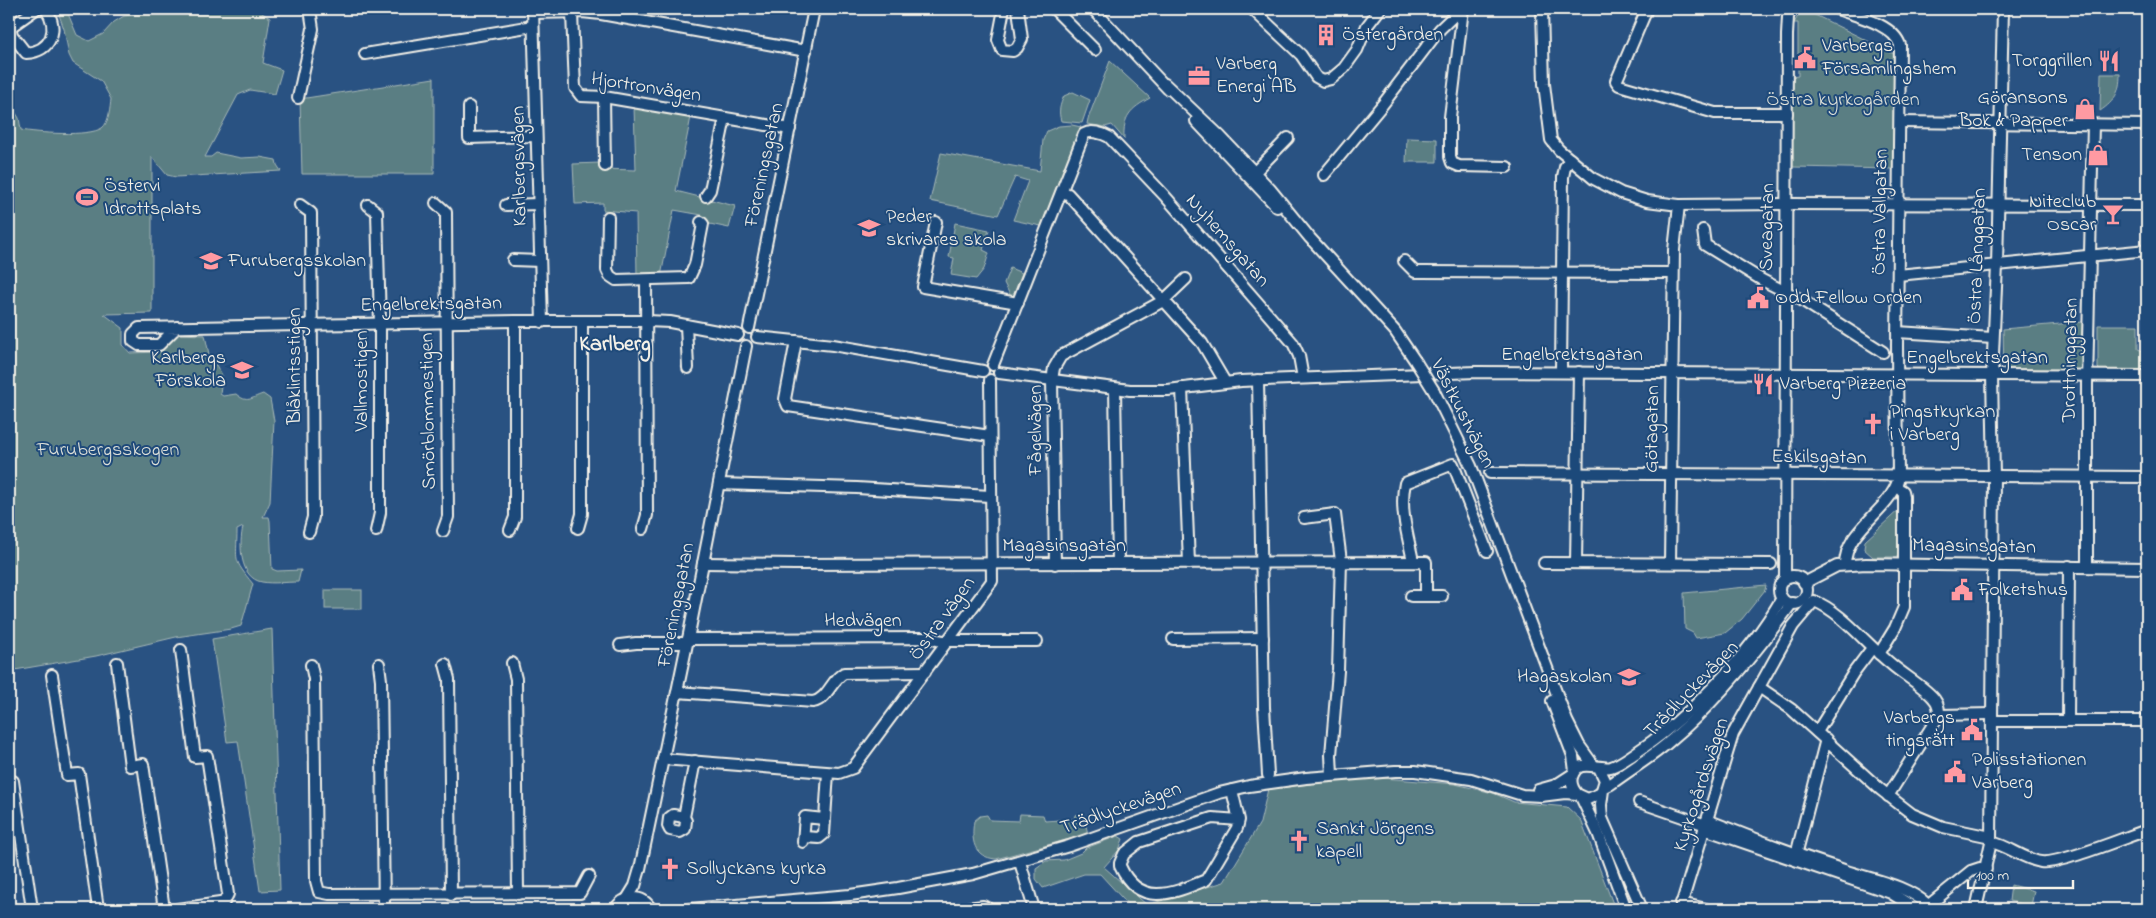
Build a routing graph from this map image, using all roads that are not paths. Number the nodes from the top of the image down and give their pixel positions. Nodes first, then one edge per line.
1 (36, 9) edge
2 (46, 9) edge
3 (310, 9) edge
4 (814, 9) edge
5 (1004, 9) edge
6 (1018, 9) edge
7 (1054, 9) edge
8 (1093, 9) edge
9 (1252, 9) edge
10 (1380, 9) edge
11 (1462, 9) edge
12 (1542, 9) edge
13 (1647, 9) edge
14 (1791, 9) edge
15 (1837, 9) edge
16 (2003, 9) edge
17 (533, 11) edge
18 (572, 14) junction
19 (533, 26) junction
20 (10, 27) edge
21 (1095, 50) dead end
22 (806, 51) junction
23 (365, 54) dead end
24 (604, 97) junction
25 (298, 98) dead end
26 (469, 107) dead end
27 (1787, 114) junction
28 (725, 118) junction
29 (1900, 122) junction
30 (2000, 124) junction
31 (2093, 124) junction
32 (2147, 125) edge
33 (790, 129) junction
34 (536, 136) junction
35 (1288, 138) dead end
36 (1570, 159) junction
37 (605, 166) dead end
38 (1507, 167) dead end
39 (1324, 175) dead end
40 (1252, 176) junction
41 (1062, 192) junction
42 (706, 196) dead end
43 (436, 203) dead end
44 (538, 204) junction
45 (1786, 204) junction
46 (300, 205) dead end
47 (368, 205) dead end
48 (506, 205) dead end
49 (1678, 205) junction
50 (1998, 205) junction
51 (2092, 205) junction
52 (2147, 205) edge
53 (1898, 206) junction
54 (608, 217) dead end
55 (700, 222) dead end
56 (936, 222) dead end
57 (1703, 230) dead end
58 (2147, 250) edge
59 (2091, 256) junction
60 (513, 260) dead end
61 (540, 261) junction
62 (1404, 261) dead end
63 (1997, 265) junction
64 (1562, 272) junction
65 (1673, 273) junction
66 (1898, 275) junction
67 (1186, 279) dead end
68 (646, 280) junction
69 (1785, 292) junction
70 (1162, 301) junction
71 (1018, 303) junction
72 (515, 320) junction
73 (582, 321) junction
74 (647, 321) junction
75 (542, 322) junction
76 (446, 323) junction
77 (312, 324) junction
78 (380, 324) junction
79 (686, 325) junction
80 (177, 327) dead end
81 (749, 328) junction
82 (1897, 332) junction
83 (738, 335) junction
84 (757, 337) junction
85 (1993, 338) junction
86 (796, 341) junction
87 (746, 346) junction
88 (1883, 352) dead end
89 (688, 368) dead end
90 (996, 369) junction
91 (984, 370) junction
92 (1561, 371) junction
93 (1579, 372) junction
94 (1672, 373) junction
95 (1786, 374) junction
96 (1898, 375) junction
97 (2087, 375) junction
98 (1992, 376) junction
99 (2147, 376) edge
100 (1303, 378) junction
101 (990, 380) junction
102 (1052, 380) junction
103 (1258, 380) junction
104 (1225, 382) junction
105 (1182, 388) junction
106 (1115, 389) junction
107 (990, 436) junction
108 (1490, 473) dead end
109 (1577, 473) junction
110 (1670, 474) junction
111 (1785, 474) junction
112 (1898, 476) junction
113 (1994, 476) junction
114 (2087, 476) junction
115 (2147, 477) edge
116 (719, 484) junction
117 (1896, 487) junction
118 (990, 496) junction
119 (1304, 518) dead end
120 (578, 528) dead end
121 (642, 529) dead end
122 (510, 530) dead end
123 (376, 531) dead end
124 (443, 531) dead end
125 (309, 532) dead end
126 (1487, 551) dead end
127 (1341, 561) junction
128 (1414, 561) junction
129 (1189, 562) junction
130 (1262, 562) junction
131 (703, 563) junction
132 (1118, 563) junction
133 (1544, 563) dead end
134 (1670, 563) junction
135 (992, 564) junction
136 (1055, 564) junction
137 (1576, 564) junction
138 (1771, 564) dead end
139 (1905, 564) junction
140 (1844, 565) junction
141 (1992, 565) junction
142 (2069, 566) junction
143 (1784, 567) joint
144 (2086, 567) junction
145 (2147, 568) edge
146 (1785, 578) junction
147 (1804, 583) junction
148 (1411, 596) dead end
149 (1426, 596) junction
150 (1442, 596) dead end
151 (1782, 598) junction
152 (1792, 603) junction
153 (1534, 634) junction
154 (1263, 638) junction
155 (1173, 639) dead end
156 (688, 641) junction
157 (948, 641) junction
158 (1037, 641) dead end
159 (620, 645) dead end
160 (181, 650) dead end
161 (1876, 651) junction
162 (512, 663) dead end
163 (117, 664) dead end
164 (378, 664) dead end
165 (445, 664) dead end
166 (311, 665) dead end
167 (925, 672) junction
168 (52, 675) dead end
169 (1759, 687) junction
170 (677, 692) junction
171 (1939, 715) junction
172 (1992, 717) junction
173 (2068, 721) junction
174 (2147, 721) edge
175 (1817, 732) junction
176 (1826, 739) junction
177 (663, 759) junction
178 (695, 761) junction
179 (1596, 767) junction
180 (828, 773) junction
181 (1574, 773) junction
182 (1268, 775) dead end
183 (1332, 776) junction
184 (9, 782) edge
185 (1498, 786) junction
186 (1604, 788) junction
187 (1232, 790) junction
188 (1579, 796) junction
189 (1888, 796) junction
190 (1639, 802) dead end
191 (684, 817) dead end
192 (824, 819) junction
193 (1239, 820) junction
194 (1706, 825) junction
195 (2147, 830) edge
196 (1991, 839) junction
197 (1796, 858) junction
198 (1020, 862) junction
199 (640, 869) junction
200 (1986, 869) junction
201 (589, 876) dead end
202 (384, 894) junction
203 (518, 894) junction
204 (451, 895) junction
205 (627, 898) junction
206 (756, 905) junction
207 (1681, 906) edge
208 (650, 907) edge
209 (1926, 907) edge
210 (614, 908) edge
211 (32, 909) edge
212 (98, 909) edge
213 (164, 909) edge
214 (178, 909) edge
215 (384, 909) edge
216 (690, 909) edge
217 (738, 909) edge
218 (958, 909) edge
219 (989, 909) edge
220 (1034, 909) edge
221 (1626, 909) edge
222 (1642, 909) edge
223 (1706, 909) edge
224 (1916, 909) edge
225 (1976, 909) edge

1 - 20 street
2 - 20 street
3 - 25 street
4 - 22 street, Föreningsgatan
5 - 6 street
7 - 21 street
8 - 40 street, Västkustvägen
9 - 10 street
11 - 38 street
11 - 39 street
12 - 36 street
13 - 27 street
14 - 27 street, Sveagatan
15 - 29 street, Östra Vallgatan
16 - 30 street, Östra Långgatan
17 - 18 street
17 - 19 street, Karlbergsvägen
18 - 22 street
18 - 24 street, Hjortronvägen
19 - 23 street
19 - 34 street, Karlbergsvägen
22 - 33 street, Föreningsgatan
24 - 28 street, Hjortronvägen
24 - 37 street
26 - 34 street
27 - 45 street, Sveagatan
28 - 33 street, Hjortronvägen
28 - 42 street
29 - 30 street
29 - 53 street, Östra Vallgatan
30 - 31 street
30 - 50 street, Östra Långgatan
31 - 32 street
31 - 51 street, Drottninggatan
33 - 81 street, Föreningsgatan
34 - 44 street, Karlbergsvägen
35 - 40 street
36 - 49 street
36 - 64 street
40 - 153 street, Västkustvägen, bridge
41 - 70 street
41 - 71 street
41 - 100 street, Nyhemsgatan
43 - 76 street, Smörblommestigen
44 - 48 street
44 - 61 street, Karlbergsvägen
45 - 49 street
45 - 53 street
45 - 69 street, Sveagatan
46 - 77 street, Blåklintsstigen
47 - 78 street, Vallmostigen
49 - 65 street, Götagatan
50 - 51 street
50 - 53 street
50 - 63 street, Östra Långgatan
51 - 52 street
51 - 59 street, Drottninggatan
53 - 66 street, Östra Vallgatan
54 - 68 street
55 - 68 street
56 - 71 street
57 - 69 street
58 - 59 street
59 - 63 street
59 - 97 street, Drottninggatan
60 - 61 street
61 - 75 street, Karlbergsvägen
62 - 64 street
63 - 66 street
63 - 85 street, Östra Långgatan
64 - 65 street
64 - 92 street
65 - 94 street, Götagatan
66 - 82 street, Östra Vallgatan
67 - 70 street, Fågelvägen
68 - 74 street
69 - 88 street
69 - 95 street, Sveagatan
70 - 102 street, Fågelvägen
70 - 104 street
71 - 90 street
72 - 75 street, Engelbrektsgatan
72 - 76 street, Engelbrektsgatan
72 - 122 street
73 - 74 street, Engelbrektsgatan
73 - 75 street, Engelbrektsgatan
73 - 120 street
74 - 79 street, Engelbrektsgatan
74 - 121 street
76 - 78 street, Engelbrektsgatan
76 - 124 street, Smörblommestigen
77 - 78 street, Engelbrektsgatan
77 - 80 street, Engelbrektsgatan
77 - 125 street, Blåklintsstigen
78 - 123 street, Vallmostigen
79 - 83 street, Engelbrektsgatan
79 - 89 street
81 - 83 street
81 - 84 street
82 - 85 street
82 - 96 street, Östra Vallgatan
83 - 87 street
84 - 86 street
84 - 87 street
85 - 98 street, Östra Långgatan
86 - 91 street
86 - 107 street
87 - 116 street, Föreningsgatan
90 - 91 street
90 - 101 street
90 - 102 street, Engelbrektsgatan
91 - 101 street
92 - 93 street, Engelbrektsgatan
92 - 100 street, Engelbrektsgatan
93 - 94 street, Engelbrektsgatan
93 - 109 street
94 - 95 street, Engelbrektsgatan
94 - 110 street, Götagatan
95 - 96 street, Engelbrektsgatan
95 - 111 street, Sveagatan
96 - 98 street, Engelbrektsgatan
96 - 112 street, Östra Vallgatan
97 - 98 street, Engelbrektsgatan
97 - 99 street, Engelbrektsgatan
97 - 114 street, Drottninggatan
98 - 113 street, Östra Långgatan
100 - 103 street, Engelbrektsgatan
101 - 107 street, Östra vägen
102 - 106 street, Engelbrektsgatan
102 - 136 street, Fågelvägen
103 - 104 street, Engelbrektsgatan
103 - 130 street
104 - 105 street, Engelbrektsgatan
105 - 106 street, Engelbrektsgatan
105 - 129 street
106 - 132 street
107 - 118 street, Östra vägen
108 - 109 street, Eskilsgatan
109 - 110 street, Eskilsgatan
109 - 137 street
110 - 111 street, Eskilsgatan
110 - 134 street, Götagatan
111 - 112 street, Eskilsgatan
111 - 143 street, Sveagatan
112 - 113 street, Eskilsgatan
112 - 117 street
113 - 114 street, Eskilsgatan
113 - 141 street, Östra Långgatan
114 - 115 street, Eskilsgatan
114 - 144 street, Drottninggatan
116 - 118 street
116 - 131 street, Föreningsgatan
117 - 139 street
117 - 140 street
118 - 135 street, Östra vägen
119 - 127 street
126 - 128 street
127 - 128 street, Magasinsgatan
127 - 130 street, Magasinsgatan
127 - 183 street
128 - 149 street, Magasinsgatan
129 - 130 street, Magasinsgatan
129 - 132 street, Magasinsgatan
130 - 154 street
131 - 135 street, Magasinsgatan
131 - 156 street, Föreningsgatan
132 - 136 street, Magasinsgatan
133 - 137 street
134 - 137 street
134 - 138 street
135 - 136 street, Magasinsgatan
135 - 157 street, Östra vägen
139 - 140 street, Magasinsgatan
139 - 141 street, Magasinsgatan
139 - 161 street
140 - 147 street, Magasinsgatan
141 - 142 street, Magasinsgatan
141 - 172 street, Östra Långgatan
142 - 144 street, Magasinsgatan
142 - 173 street
143 - 146 street, Trädlyckevägen
144 - 145 street, Magasinsgatan
146 - 147 street
146 - 151 street, Trädlyckevägen
147 - 152 street, Trädlyckevägen
148 - 149 street
149 - 150 street
151 - 152 street
151 - 179 street, Trädlyckevägen
152 - 186 street, Trädlyckevägen
153 - 179 street, Västkustvägen
153 - 181 street, Västkustvägen
154 - 155 street
154 - 182 street
156 - 157 street, Hedvägen
156 - 159 street, Hedvägen
156 - 170 street, Föreningsgatan
157 - 158 street, Hedvägen
157 - 167 street, Östra vägen
160 - 214 street
161 - 169 street, Kyrkogårdsvägen
161 - 171 street
161 - 175 street
162 - 203 street
163 - 213 street
164 - 202 street
165 - 204 street
166 - 202 street
167 - 170 street
167 - 180 street, Östra vägen
168 - 212 street
169 - 175 street
169 - 194 street, Kyrkogårdsvägen
170 - 177 street, Föreningsgatan
171 - 172 street
171 - 189 street
172 - 173 street
172 - 196 street, Östra Långgatan
173 - 174 street
175 - 176 street
176 - 189 street
176 - 197 street
177 - 178 street, Östra vägen
177 - 199 street, Föreningsgatan
178 - 180 street, Östra vägen
178 - 191 street
179 - 181 street
179 - 186 street
180 - 192 street
181 - 185 street, Trädlyckevägen
181 - 188 street
183 - 185 street, Trädlyckevägen
183 - 187 street, Trädlyckevägen
184 - 211 street
185 - 188 street, Trädlyckevägen
186 - 188 street
186 - 222 street
187 - 193 street
187 - 198 street, Trädlyckevägen
188 - 221 street
189 - 196 street
190 - 194 street
192 - 192 street
193 - 193 street
194 - 197 street
194 - 207 street, Kyrkogårdsvägen
195 - 196 street
196 - 200 street, Östra Långgatan
197 - 209 street
197 - 224 street
198 - 206 street, Trädlyckevägen
198 - 220 street
199 - 205 street, Föreningsgatan
199 - 208 street, Föreningsgatan
200 - 209 street
200 - 225 street, Östra Långgatan
201 - 203 street
202 - 204 street
202 - 215 street
203 - 204 street
205 - 208 street
205 - 210 street
206 - 216 street, Trädlyckevägen
206 - 217 street, Trädlyckevägen
207 - 223 street
218 - 219 street

